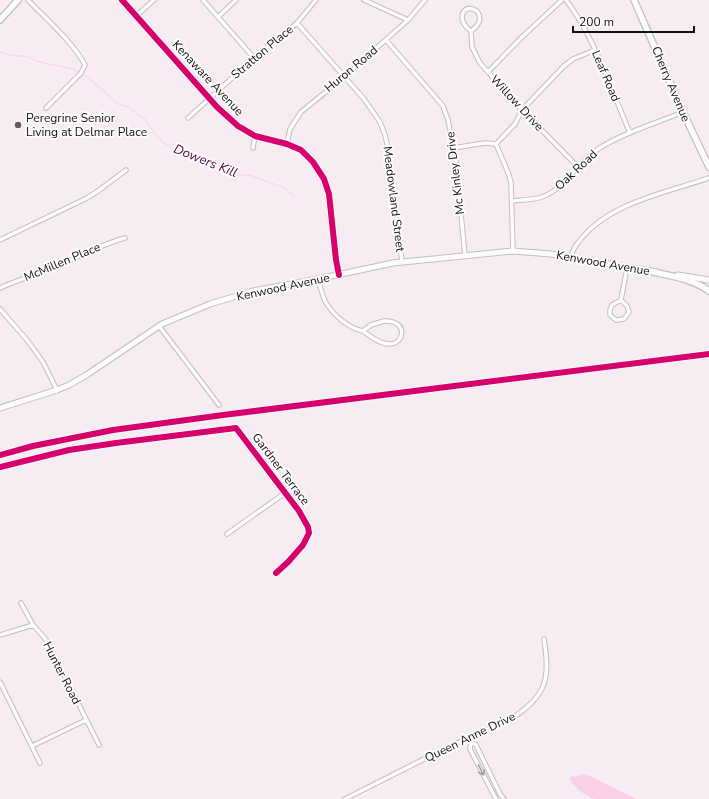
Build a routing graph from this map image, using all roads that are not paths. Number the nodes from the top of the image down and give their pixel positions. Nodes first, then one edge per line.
1 (18, 0) edge
2 (28, 0) edge
3 (122, 0) edge
4 (154, 0) edge
5 (203, 0) edge
6 (236, 0) edge
7 (316, 0) edge
8 (364, 0) edge
9 (425, 0) edge
10 (562, 0) edge
11 (566, 0) edge
12 (634, 0) edge
13 (136, 16) junction
14 (218, 17) junction
15 (0, 20) edge
16 (408, 20) junction
17 (297, 22) junction
18 (471, 31) junction
19 (386, 40) junction
20 (595, 50) junction
21 (254, 58) junction
22 (488, 72) junction
23 (344, 77) junction
24 (210, 98) junction
25 (46, 108) dead end
26 (522, 110) junction
27 (683, 112) junction
28 (188, 118) dead end
29 (630, 134) junction
30 (255, 136) junction
31 (287, 144) junction
32 (496, 144) junction
33 (252, 148) dead end
34 (453, 148) junction
35 (578, 167) junction
36 (709, 167) edge
37 (126, 170) dead end
38 (709, 178) edge
39 (512, 201) junction
40 (125, 238) dead end
41 (0, 240) edge
42 (513, 251) junction
43 (465, 256) junction
44 (570, 257) junction
45 (402, 262) junction
46 (627, 268) junction
47 (653, 272) junction
48 (339, 275) junction
49 (318, 279) junction
50 (709, 280) edge
51 (0, 288) edge
52 (709, 291) edge
53 (621, 300) junction
54 (0, 309) edge
55 (159, 326) junction
56 (363, 331) junction
57 (57, 390) junction
58 (220, 405) dead end
59 (0, 408) edge
60 (0, 467) edge
61 (285, 493) junction
62 (227, 534) dead end
63 (276, 572) dead end
64 (21, 603) dead end
65 (33, 625) junction
66 (0, 635) edge
67 (544, 639) dead end
68 (0, 682) edge
69 (86, 720) junction
70 (469, 738) junction
71 (471, 742) junction
72 (99, 745) dead end
73 (32, 746) junction
74 (40, 763) dead end
75 (500, 794) junction
76 (494, 798) edge
77 (346, 799) edge
78 (504, 799) edge

1 - 15 main road
2 - 25 street
3 - 13 street, Kenaware Avenue
4 - 13 street
5 - 14 street
6 - 14 street
7 - 17 street, Stratton Place
8 - 16 street
9 - 16 street, Huron Road
10 - 22 street
11 - 20 street, Leaf Road
12 - 27 main road, Cherry Avenue
13 - 24 street, Kenaware Avenue
14 - 21 street
16 - 19 street, Huron Road
17 - 21 street, Stratton Place
17 - 23 street, Meadowland Street
18 - 18 street, Willow Drive
18 - 22 street, Willow Drive
19 - 23 street, Huron Road
19 - 34 street, Mc Kinley Drive
20 - 26 street
20 - 29 street, Leaf Road
21 - 24 street, Stratton Place
22 - 26 street, Willow Drive
23 - 31 street, Huron Road
23 - 45 street, Meadowland Street
24 - 28 street, Stratton Place
24 - 30 street, Kenaware Avenue
26 - 32 street
26 - 35 street, Willow Drive
27 - 29 street, Oak Road
27 - 36 main road, Cherry Avenue
29 - 35 street, Oak Road
30 - 31 street, Kenaware Avenue
30 - 33 street
31 - 48 street, Kenaware Avenue
32 - 34 street
32 - 39 street
34 - 43 street, Mc Kinley Drive
35 - 39 street, Oak Road
37 - 41 street
38 - 44 street
39 - 42 street
40 - 51 street, McMillen Place
42 - 43 main road, Kenwood Avenue
42 - 44 main road, Kenwood Avenue
43 - 45 main road, Kenwood Avenue
44 - 46 main road, Kenwood Avenue
45 - 48 main road, Kenwood Avenue
46 - 47 main road, Kenwood Avenue
46 - 53 street
47 - 50 main road, Kenwood Avenue
47 - 52 main road
48 - 49 main road, Kenwood Avenue
49 - 55 main road, Kenwood Avenue
49 - 56 street
53 - 53 street
54 - 57 street
55 - 57 main road, Kenwood Avenue
55 - 58 street
56 - 56 street
57 - 59 main road, Kenwood Avenue
60 - 61 street, Gardner Terrace
61 - 62 street
61 - 63 street, Gardner Terrace
64 - 65 street, Hunter Road
65 - 66 street
65 - 69 street, Hunter Road
67 - 70 street, Queen Anne Drive
68 - 73 street
69 - 72 street, Hunter Road
69 - 73 street
70 - 71 street
70 - 77 street, Queen Anne Drive
71 - 75 street, Queen Anne Drive
71 -> 76 street, Queen Anne Drive
73 - 74 street
75 - 76 street
75 - 78 street, Queen Anne Drive

